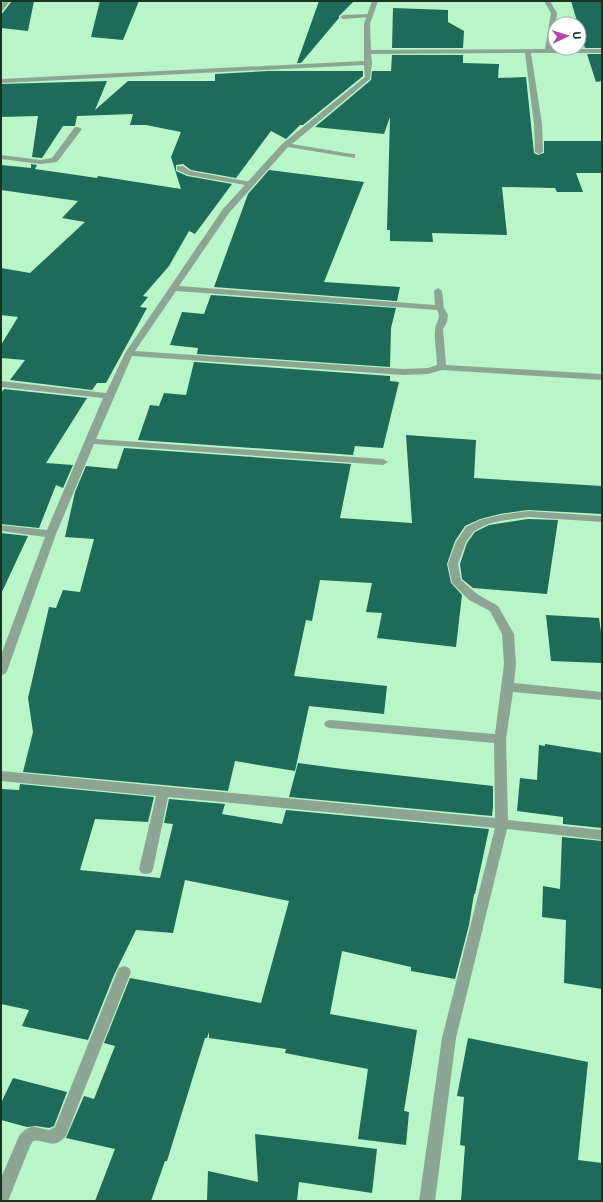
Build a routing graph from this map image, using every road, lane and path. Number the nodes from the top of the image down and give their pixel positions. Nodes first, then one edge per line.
1 (7, 1) edge
2 (376, 1) edge
3 (548, 1) edge
4 (1, 9) edge
5 (369, 16) junction
6 (554, 16) edge
7 (343, 17) dead end
8 (587, 51) edge
9 (602, 51) edge
10 (368, 52) junction
11 (528, 52) junction
12 (547, 52) edge
13 (369, 63) junction
14 (1, 81) edge
15 (78, 129) dead end
16 (287, 145) junction
17 (540, 152) dead end
18 (352, 156) dead end
19 (1, 157) edge
20 (180, 168) dead end
21 (251, 184) junction
22 (173, 288) junction
23 (438, 291) dead end
24 (440, 308) junction
25 (129, 353) junction
26 (442, 367) junction
27 (602, 377) edge
28 (1, 384) edge
29 (109, 396) junction
30 (90, 441) junction
31 (383, 462) dead end
32 (602, 519) edge
33 (1, 528) edge
34 (51, 534) junction
35 (1, 671) edge
36 (508, 687) junction
37 (602, 696) edge
38 (330, 724) dead end
39 (500, 739) junction
40 (1, 776) edge
41 (163, 792) junction
42 (502, 824) junction
43 (602, 836) edge
44 (146, 869) dead end
45 (124, 972) dead end
46 (1, 1198) edge
47 (427, 1201) edge

1 - 4 street
2 - 5 street
3 - 6 street
5 - 7 street
5 - 10 street
8 - 9 street
10 - 11 street
10 - 13 street
11 - 12 street
11 - 17 street
13 - 14 street
13 - 16 street
15 - 19 street
16 - 18 street
16 - 21 street
20 - 21 street
21 - 22 street
22 - 24 street
22 - 25 street
23 - 24 street
24 - 26 street
25 - 26 street
25 - 29 street
26 - 27 street
28 - 29 street
29 - 30 street
30 - 31 street
30 - 34 street
32 - 36 street
33 - 34 street
34 - 35 street
36 - 37 street
36 - 39 street
38 - 39 street
39 - 42 street
40 - 41 street
41 - 42 street
41 - 44 street
42 - 43 street
42 - 47 street
45 - 46 street

